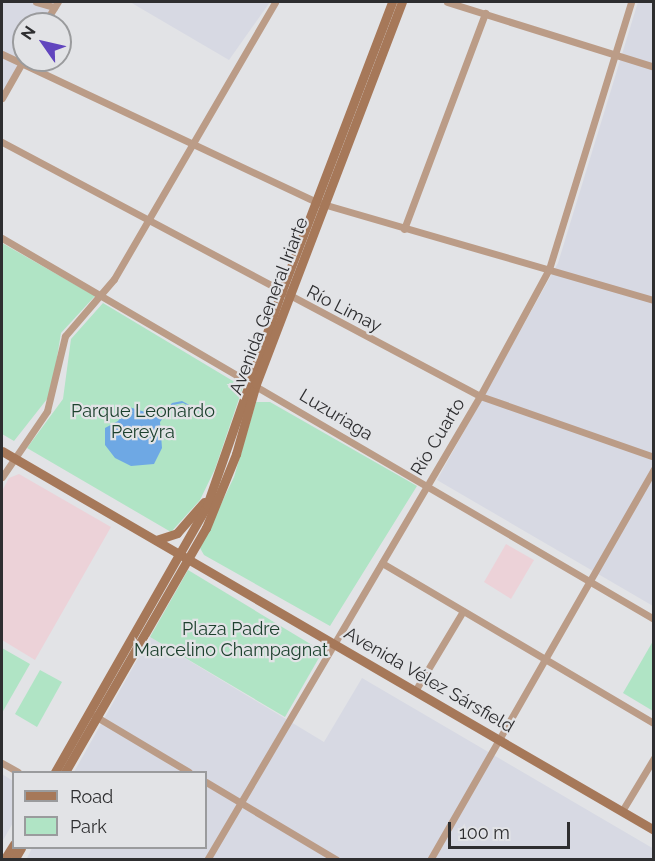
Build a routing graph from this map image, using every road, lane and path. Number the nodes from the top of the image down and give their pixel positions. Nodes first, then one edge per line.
1 (36, 2) edge
2 (275, 2) edge
3 (392, 2) edge
4 (402, 2) edge
5 (447, 2) edge
6 (631, 2) edge
7 (56, 4) edge
8 (485, 14) junction
9 (613, 55) junction
10 (654, 67) edge
11 (17, 72) edge
12 (46, 72) edge
13 (2, 98) edge
14 (2, 142) edge
15 (193, 143) junction
16 (315, 202) junction
17 (325, 205) junction
18 (148, 222) junction
19 (404, 229) junction
20 (2, 238) edge
21 (549, 269) junction
22 (285, 295) junction
23 (101, 296) junction
24 (654, 300) edge
25 (252, 382) junction
26 (480, 396) junction
27 (2, 451) edge
28 (13, 458) junction
29 (654, 458) edge
30 (654, 469) edge
31 (2, 477) edge
32 (219, 477) junction
33 (426, 486) junction
34 (156, 540) junction
35 (186, 557) junction
36 (382, 563) junction
37 (592, 582) junction
38 (463, 611) junction
39 (654, 619) edge
40 (333, 643) junction
41 (544, 658) junction
42 (415, 691) junction
43 (94, 715) junction
44 (654, 723) edge
45 (496, 739) junction
46 (654, 758) edge
47 (2, 763) edge
48 (16, 771) edge
49 (56, 771) edge
50 (66, 771) edge
51 (187, 771) edge
52 (207, 783) edge
53 (240, 803) junction
54 (622, 811) junction
55 (654, 830) edge
56 (12, 847) edge
57 (4, 860) edge
58 (207, 860) edge
59 (337, 860) edge
60 (430, 860) edge

1 - 7 street
2 - 15 street
3 - 16 main road, Avenida General Iriarte
4 - 17 main road, Avenida General Iriarte
5 - 8 street
6 - 9 street, Río Cuarto
8 - 9 street
8 - 19 street
9 - 10 street
9 - 21 street, Río Cuarto
11 - 13 street
12 - 15 street
14 - 18 street, Río Limay
15 - 16 street
15 - 18 street
16 - 17 street
16 - 22 main road, Avenida General Iriarte
17 - 19 street
17 - 22 main road, Avenida General Iriarte
18 - 22 street, Río Limay
18 - 23 street
19 - 21 street
20 - 23 street, Luzuriaga
21 - 24 street
21 - 26 street, Río Cuarto
22 - 25 main road, Avenida General Iriarte
22 - 26 street, Río Limay
23 - 25 street, Luzuriaga
23 - 28 street
25 - 32 main road, Avenida General Iriarte
25 - 33 street, Luzuriaga
25 - 35 main road, Avenida General Iriarte
26 - 29 street, Río Limay
26 - 33 street, Río Cuarto
27 - 28 main road, Avenida Vélez Sársfield
28 - 31 street
28 - 34 main road, Avenida Vélez Sársfield
30 - 37 street
32 - 34 main road
32 - 35 main road, Avenida General Iriarte
33 - 36 street, Río Cuarto
33 - 37 street, Luzuriaga
34 - 35 main road, Avenida Vélez Sársfield
35 - 40 main road, Avenida Vélez Sársfield
35 - 43 main road, Avenida General Iriarte
36 - 38 street
36 - 40 street, Río Cuarto
37 - 39 street, Luzuriaga
37 - 41 street
38 - 41 street
38 - 42 street
40 - 42 main road, Avenida Vélez Sársfield
40 - 53 street, Río Cuarto
41 - 44 street
41 - 45 street
42 - 45 main road, Avenida Vélez Sársfield
43 - 49 main road, Avenida General Iriarte
43 - 50 main road, Avenida General Iriarte
43 - 51 street
45 - 54 main road, Avenida Vélez Sársfield
45 - 60 street
46 - 54 street
47 - 48 street
52 - 53 street
53 - 58 street, Río Cuarto
53 - 59 street
54 - 55 main road, Avenida Vélez Sársfield
56 - 57 main road

